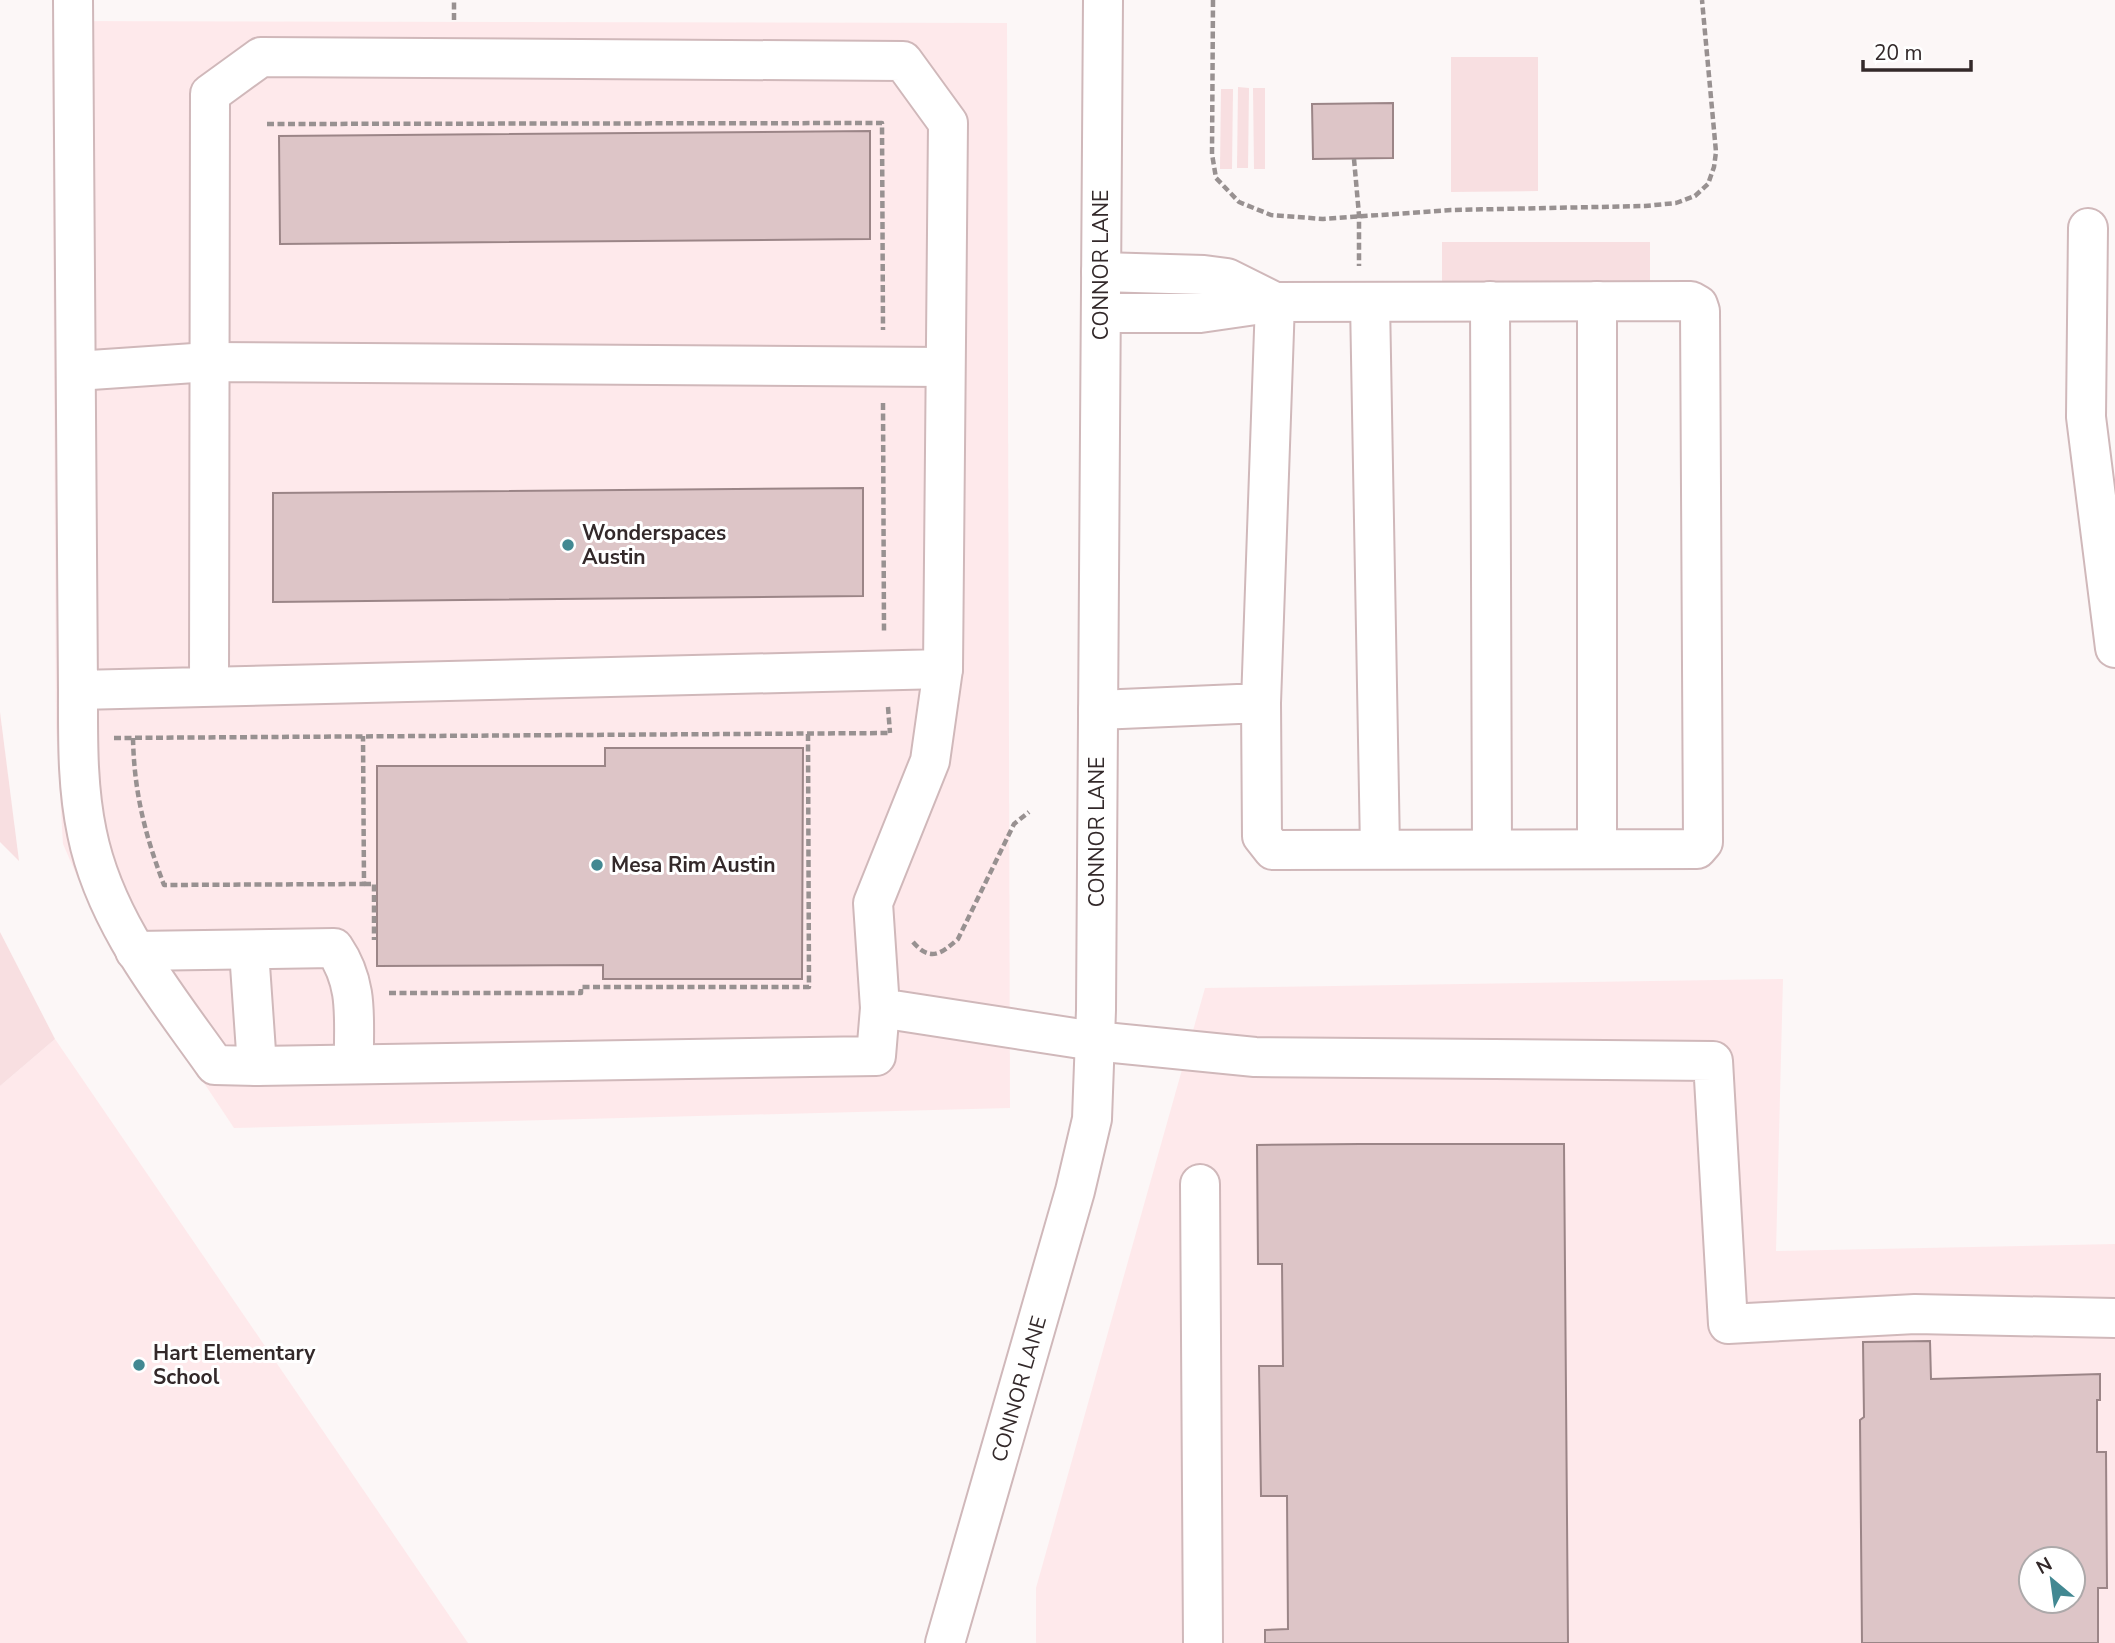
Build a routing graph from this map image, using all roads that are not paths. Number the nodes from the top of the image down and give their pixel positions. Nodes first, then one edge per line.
1 (73, 0) edge
2 (1103, 0) edge
3 (2088, 228) dead end
4 (1101, 272) junction
5 (1490, 301) junction
6 (1597, 301) junction
7 (1275, 302) junction
8 (1365, 302) junction
9 (1101, 313) junction
10 (209, 362) junction
11 (945, 367) junction
12 (76, 371) junction
13 (2115, 648) edge
14 (943, 669) junction
15 (209, 686) junction
16 (78, 690) junction
17 (1261, 704) junction
18 (1098, 710) junction
19 (1380, 849) junction
20 (1492, 849) junction
21 (1597, 849) junction
22 (250, 950) junction
23 (135, 951) junction
24 (880, 1008) junction
25 (1094, 1041) junction
26 (354, 1064) junction
27 (257, 1066) junction
28 (1200, 1184) dead end
29 (2115, 1318) edge
30 (945, 1643) edge
31 (1203, 1643) edge

1 - 12 street
2 - 4 street, CONNOR LANE
3 - 13 street
4 - 7 street
4 - 9 street, CONNOR LANE
5 - 6 street
5 - 8 street
5 - 20 street
6 - 21 street
6 - 21 street
7 - 8 street
7 - 9 street
7 - 17 street
8 - 19 street
9 - 18 street, CONNOR LANE
10 - 11 street
10 - 11 street
10 - 12 street
10 - 15 street
11 - 14 street
12 - 16 street
14 - 15 street
14 - 24 street
15 - 16 street
16 - 23 street
17 - 18 street
17 - 19 street
18 - 25 street, CONNOR LANE
19 - 20 street
20 - 21 street
22 - 23 street
22 - 26 street
22 - 27 street
23 - 27 street
24 - 25 street
24 - 26 street
25 - 29 street
25 - 30 street, CONNOR LANE
26 - 27 street
28 - 31 street

